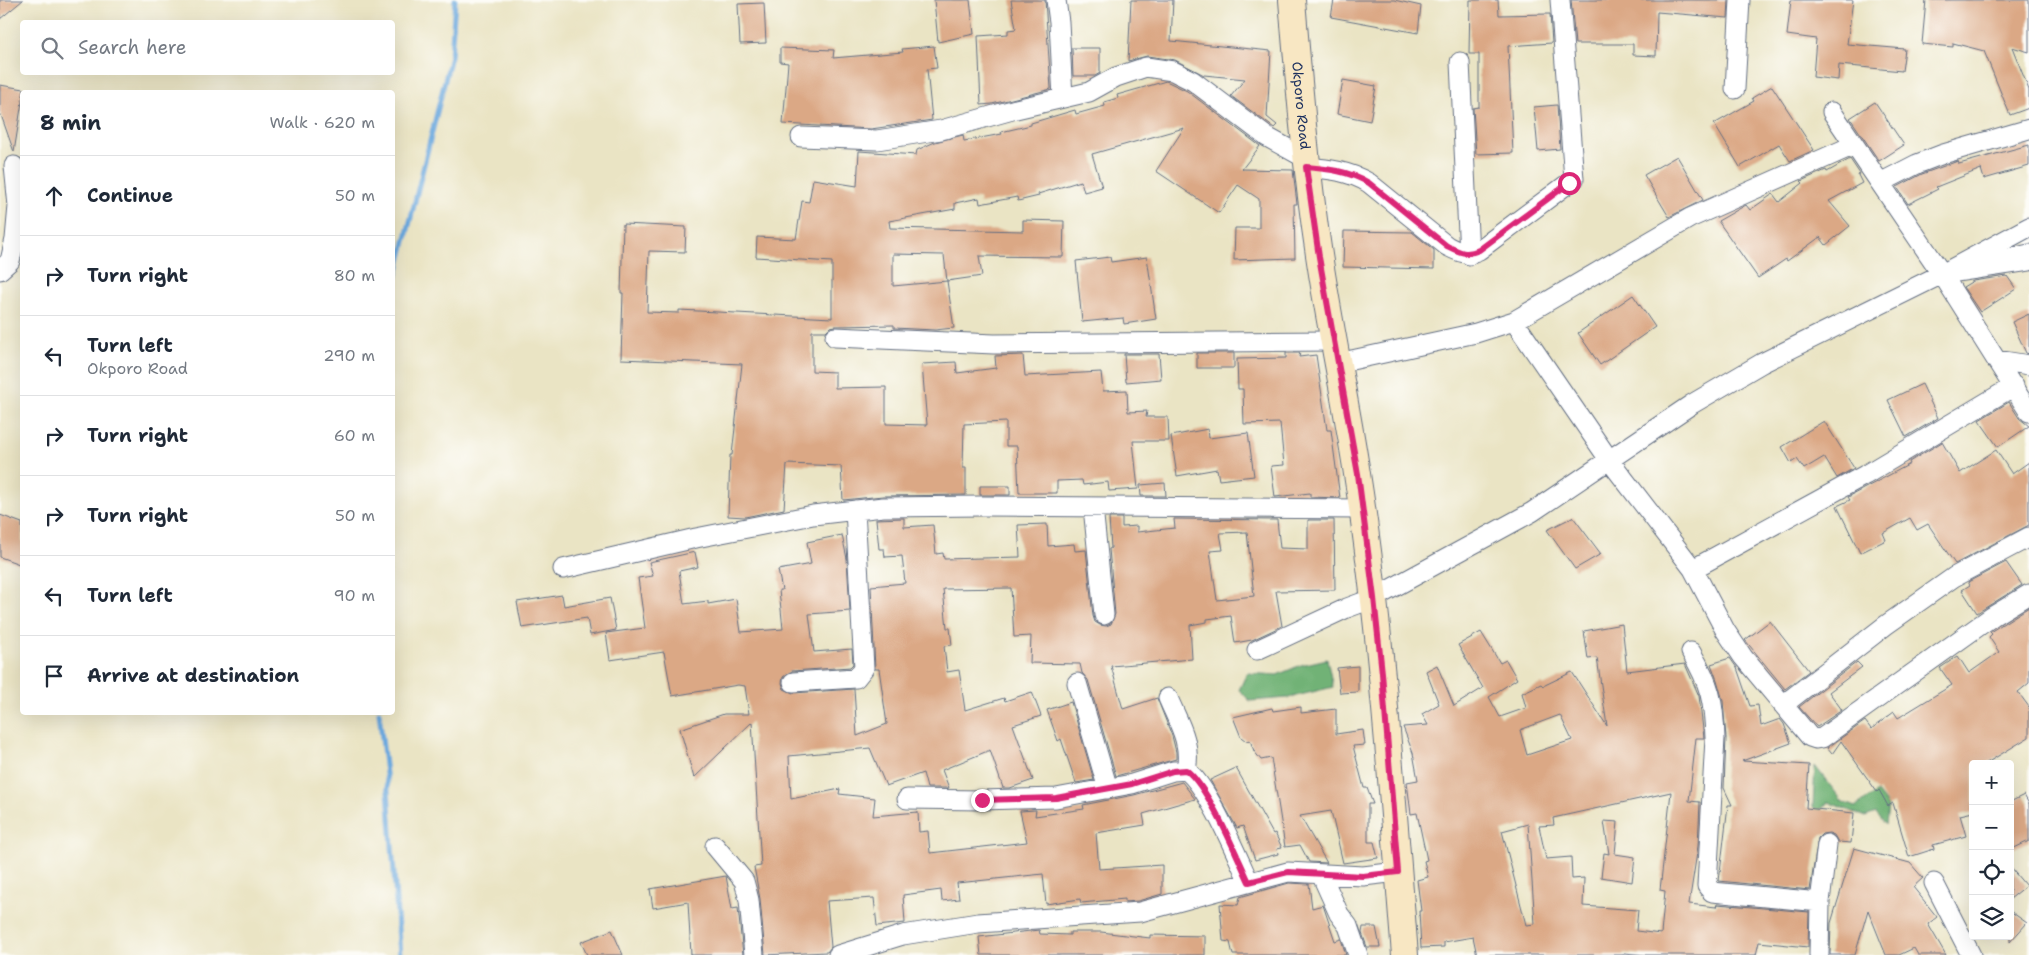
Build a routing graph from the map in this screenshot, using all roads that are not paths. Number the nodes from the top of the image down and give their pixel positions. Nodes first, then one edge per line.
1 (1056, 0) edge
2 (1292, 0) edge
3 (1560, 0) edge
4 (1740, 0) edge
5 (1460, 62) dead end
6 (1735, 89) dead end
7 (1063, 98) junction
8 (1832, 112) dead end
9 (2029, 129) edge
10 (800, 138) dead end
11 (1854, 144) junction
12 (1306, 162) junction
13 (14, 166) dead end
14 (1880, 183) junction
15 (2029, 227) edge
16 (2029, 254) edge
17 (1469, 255) junction
18 (2029, 261) edge
19 (2029, 266) edge
20 (0, 270) edge
21 (1942, 274) junction
22 (1514, 321) junction
23 (835, 337) dead end
24 (1336, 352) junction
25 (1997, 360) junction
26 (2029, 365) edge
27 (2014, 386) junction
28 (2029, 412) edge
29 (1610, 461) junction
30 (1093, 507) junction
31 (1362, 509) junction
32 (855, 510) junction
33 (2029, 537) edge
34 (563, 569) dead end
35 (1692, 569) junction
36 (2029, 594) edge
37 (1374, 598) junction
38 (1104, 615) dead end
39 (1257, 650) dead end
40 (1691, 652) dead end
41 (793, 682) dead end
42 (1078, 683) dead end
43 (1168, 698) dead end
44 (1783, 705) junction
45 (1186, 770) junction
46 (1108, 789) junction
47 (907, 799) dead end
48 (1827, 844) dead end
49 (715, 846) dead end
50 (1398, 872) junction
51 (1321, 874) junction
52 (1249, 882) junction
53 (1934, 883) dead end
54 (1820, 902) junction
55 (754, 955) edge
56 (838, 955) edge
57 (1358, 955) edge
58 (1405, 955) edge
59 (1819, 955) edge
60 (1971, 955) edge

1 - 7 street
2 - 12 main road, Okporo Road
3 - 17 street
4 - 6 street
5 - 17 street
7 - 10 street
7 - 12 street
8 - 11 street
9 - 14 street
11 - 14 street
11 - 22 street
12 - 17 street
12 - 24 main road, Okporo Road
13 - 20 street
14 - 21 street
15 - 21 street
16 - 21 street
18 - 21 street
19 - 21 street
21 - 25 street
21 - 29 street
22 - 24 street
22 - 29 street
23 - 24 street
24 - 31 main road, Okporo Road
25 - 26 street
25 - 27 street
27 - 28 street
27 - 35 street
29 - 35 street
29 - 37 street
30 - 31 street
30 - 32 street
30 - 38 street
31 - 37 main road, Okporo Road
32 - 34 street
32 - 41 street
33 - 44 street
35 - 44 street
36 - 44 street
37 - 39 street
37 - 50 main road, Okporo Road
40 - 54 street
42 - 46 street
43 - 45 street
45 - 46 street
45 - 52 street
46 - 47 street
48 - 54 street
49 - 55 street
50 - 51 street
50 - 58 main road, Okporo Road
51 - 52 street
51 - 57 street
52 - 56 street
53 - 60 street
54 - 59 street

